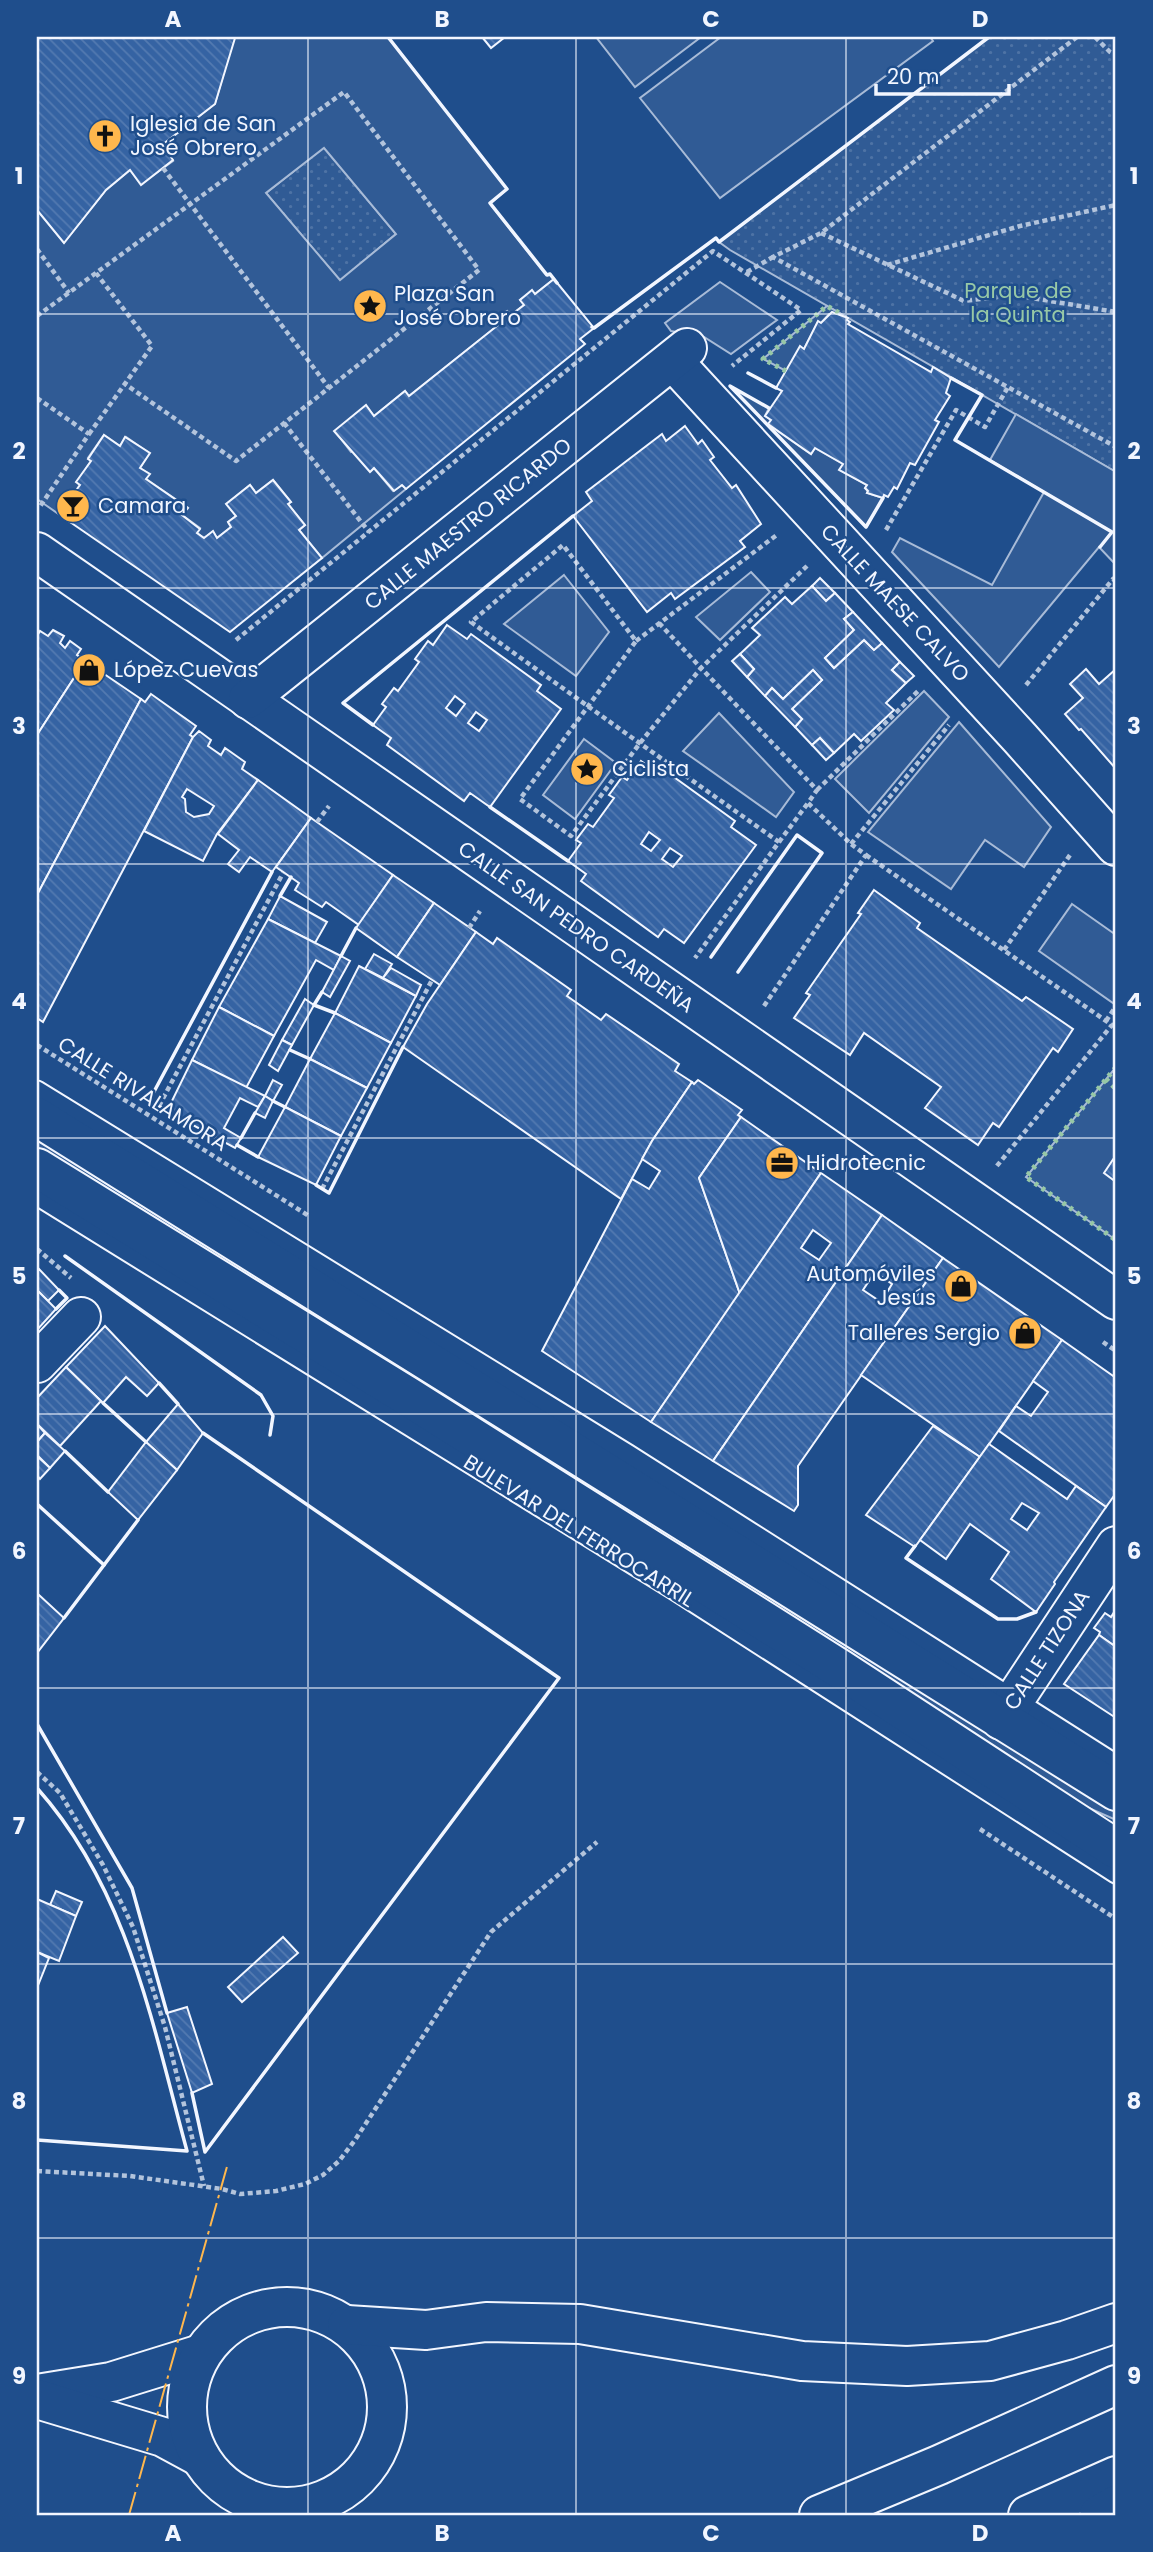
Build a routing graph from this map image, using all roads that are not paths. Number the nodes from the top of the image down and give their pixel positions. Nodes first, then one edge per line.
1 (680, 355) joint
2 (37, 552) edge
3 (248, 699) junction
4 (1116, 846) edge
5 (37, 1091) edge
6 (37, 1117) edge
7 (37, 1168) edge
8 (37, 1195) edge
9 (1116, 1300) edge
10 (81, 1317) dead end
11 (37, 1363) edge
12 (1116, 1546) edge
13 (1007, 1710) junction
14 (1116, 1765) edge
15 (1116, 1791) edge
16 (1113, 1851) edge
17 (1116, 2323) edge
18 (347, 2325) junction
19 (201, 2354) junction
20 (1116, 2385) edge
21 (37, 2396) edge
22 (200, 2457) junction
23 (1116, 2476) edge
24 (1116, 2505) edge
25 (253, 2508) edge
26 (315, 2509) edge
27 (820, 2515) edge
28 (1028, 2515) edge
29 (1099, 2515) edge

1 - 3 main road, CALLE MAESTRO RICARDO
1 - 4 main road, CALLE MAESE CALVO
2 - 3 main road, CALLE SAN PEDRO CARDEÑA
3 - 9 main road, CALLE SAN PEDRO CARDEÑA
5 - 13 lane
6 - 13 main road
7 - 16 main road, BULEVAR DEL FERROCARRIL
8 - 16 lane, BULEVAR DEL FERROCARRIL
10 - 11 main road
12 - 13 main road, CALLE TIZONA
13 - 14 lane
13 - 15 main road
17 - 18 main road
18 - 19 main road
18 - 26 main road
19 - 21 main road
19 - 22 main road
20 - 27 main road
21 - 22 main road
22 - 25 main road
23 - 28 main road
24 - 29 main road
25 - 26 main road

